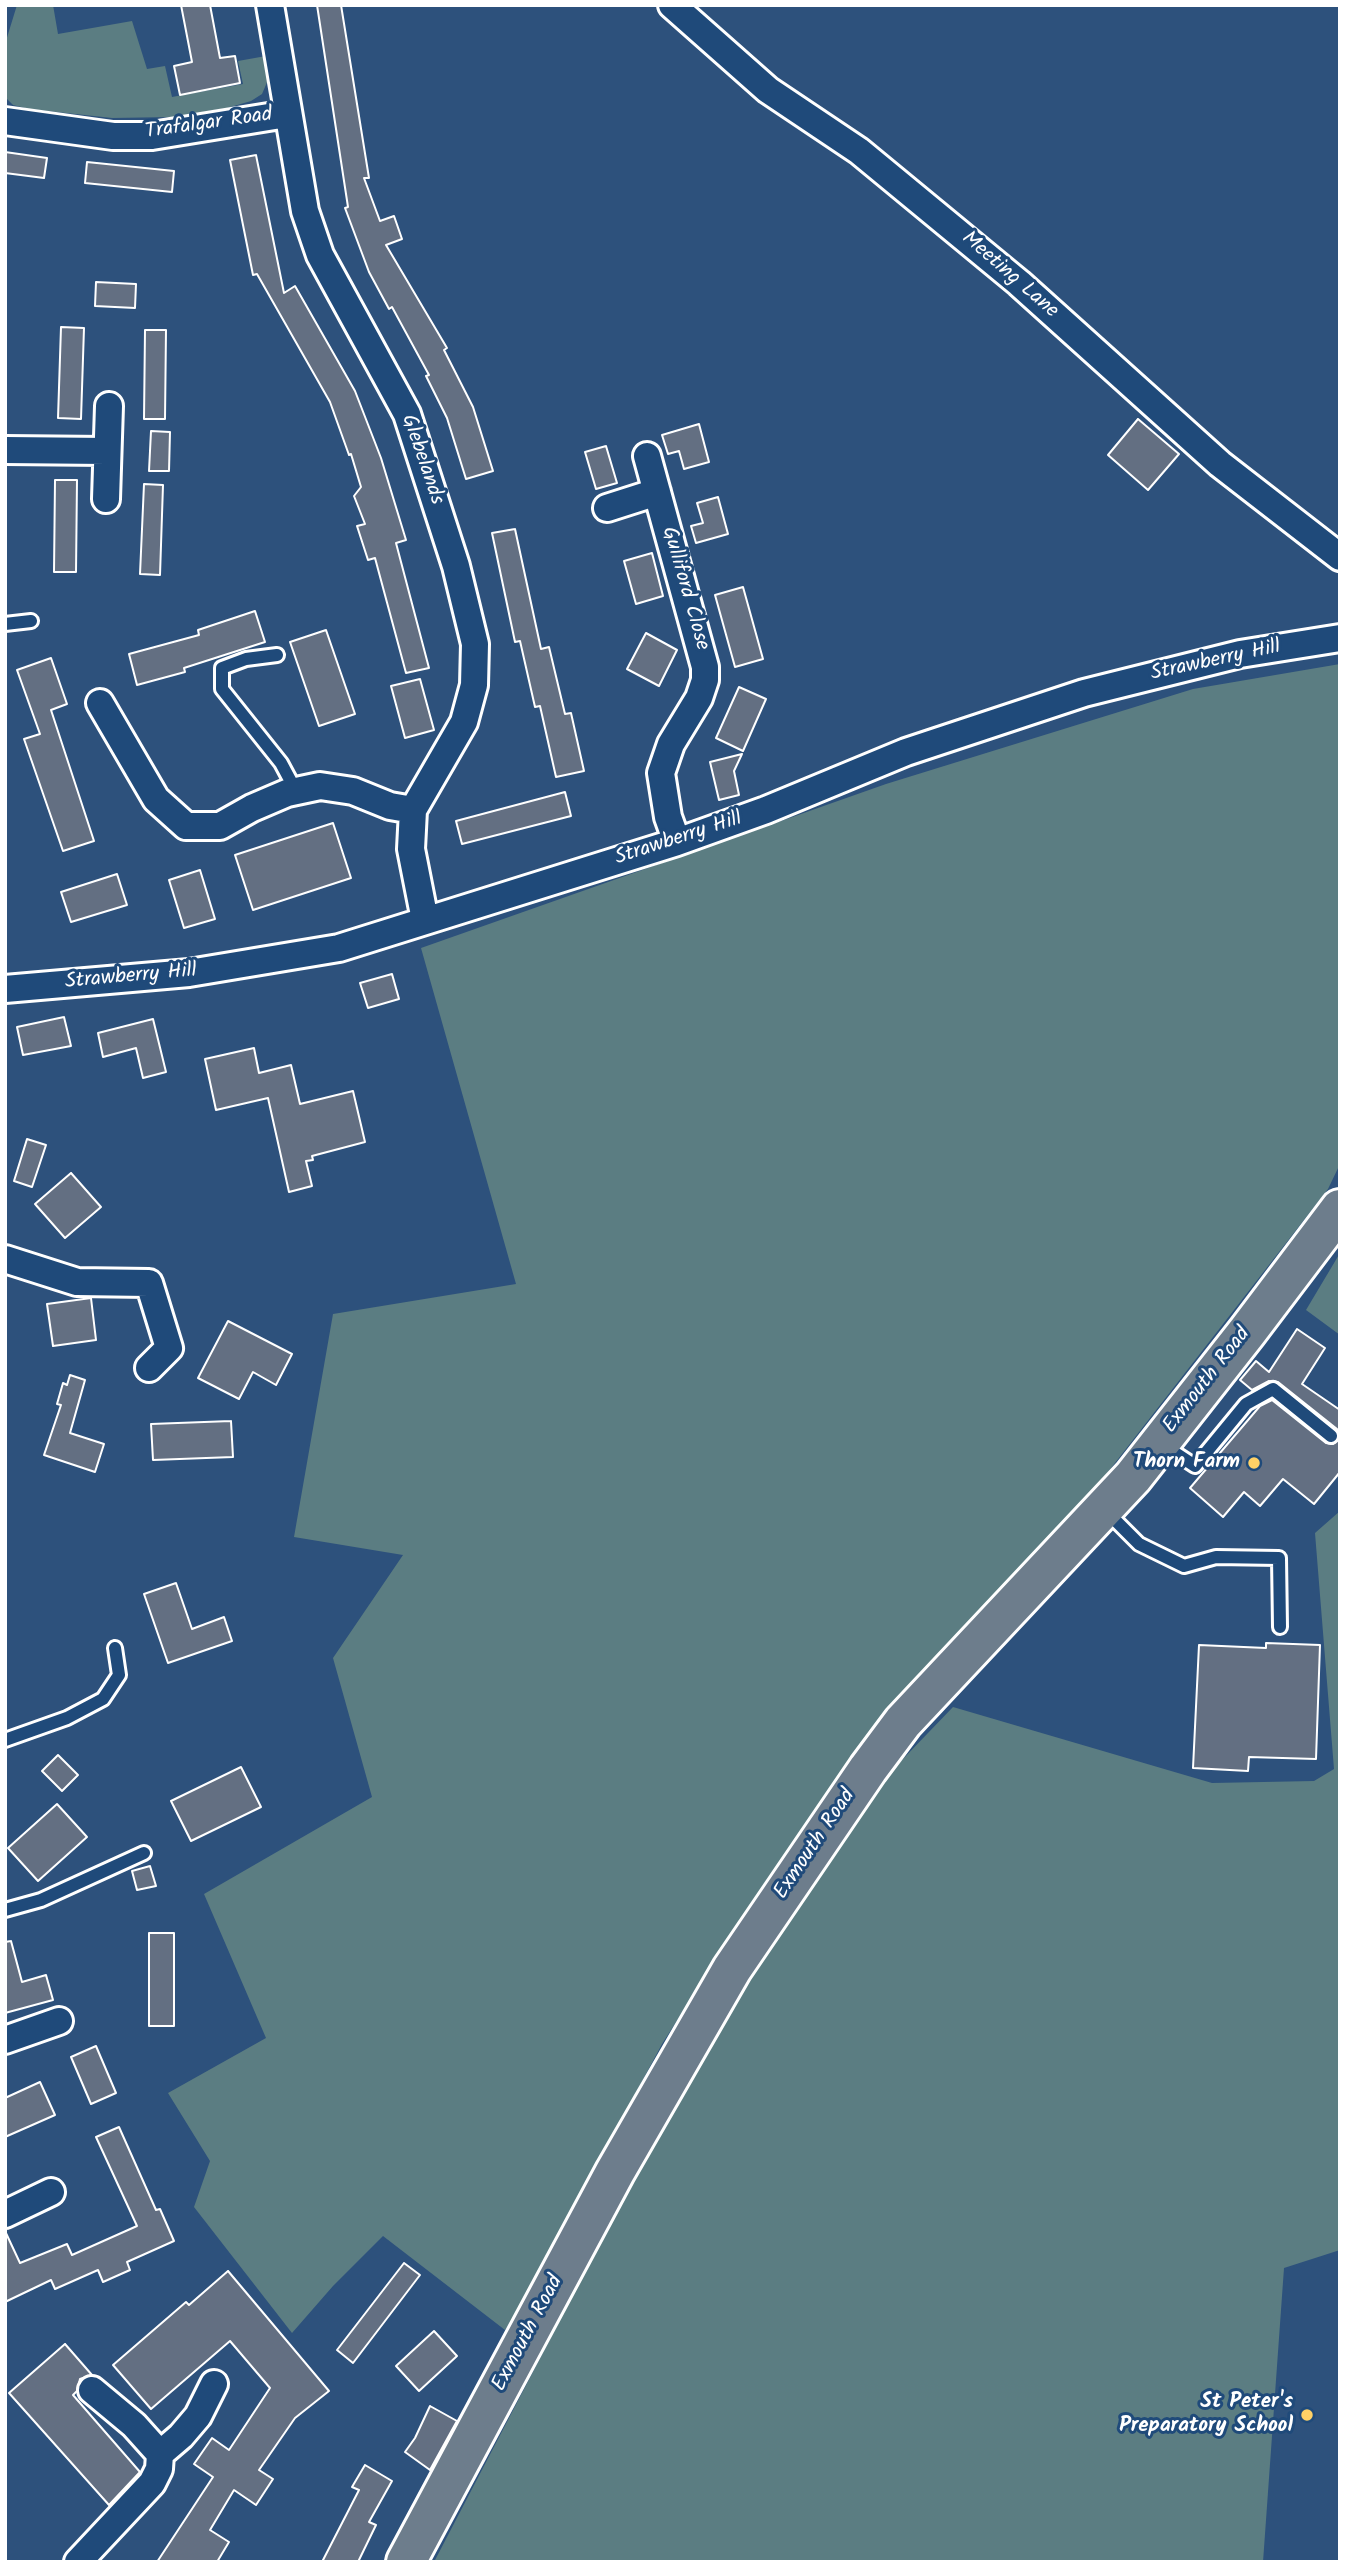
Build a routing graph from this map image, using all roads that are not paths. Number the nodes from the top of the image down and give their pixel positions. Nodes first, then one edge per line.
1 (270, 5) edge
2 (672, 5) edge
3 (287, 114) junction
4 (5, 121) edge
5 (109, 406) dead end
6 (5, 450) edge
7 (106, 451) junction
8 (647, 456) dead end
9 (657, 492) junction
10 (106, 499) dead end
11 (607, 508) dead end
12 (1340, 556) edge
13 (31, 621) dead end
14 (5, 624) edge
15 (1340, 638) edge
16 (277, 655) dead end
17 (100, 703) dead end
18 (296, 791) junction
19 (413, 810) junction
20 (677, 842) junction
21 (425, 920) junction
22 (5, 989) edge
23 (1340, 1209) edge
24 (5, 1259) edge
25 (149, 1368) dead end
26 (1331, 1436) dead end
27 (1160, 1443) junction
28 (1104, 1509) junction
29 (1280, 1627) dead end
30 (115, 1648) dead end
31 (5, 1740) edge
32 (144, 1853) dead end
33 (5, 1910) edge
34 (59, 2021) dead end
35 (5, 2040) edge
36 (50, 2191) dead end
37 (5, 2214) edge
38 (214, 2384) dead end
39 (92, 2390) dead end
40 (160, 2454) junction
41 (78, 2562) edge
42 (406, 2562) edge

1 - 3 street, Glebelands
2 - 12 street, Meeting Lane
3 - 4 street, Trafalgar Road
3 - 19 street, Glebelands
5 - 7 street
6 - 7 street
7 - 10 street
8 - 9 street, Gulliford Close
9 - 11 street
9 - 20 street, Gulliford Close
13 - 14 lane
15 - 20 street, Strawberry Hill
16 - 18 lane
17 - 18 street
18 - 19 street
19 - 21 street, Glebelands
20 - 21 street, Strawberry Hill
21 - 22 street, Strawberry Hill
23 - 27 highway, Exmouth Road
24 - 25 street
26 - 27 lane
27 - 28 highway, Exmouth Road
28 - 29 lane
28 - 42 highway, Exmouth Road
30 - 31 lane
32 - 33 lane
34 - 35 street
36 - 37 street
38 - 40 street
39 - 40 street
40 - 41 street

